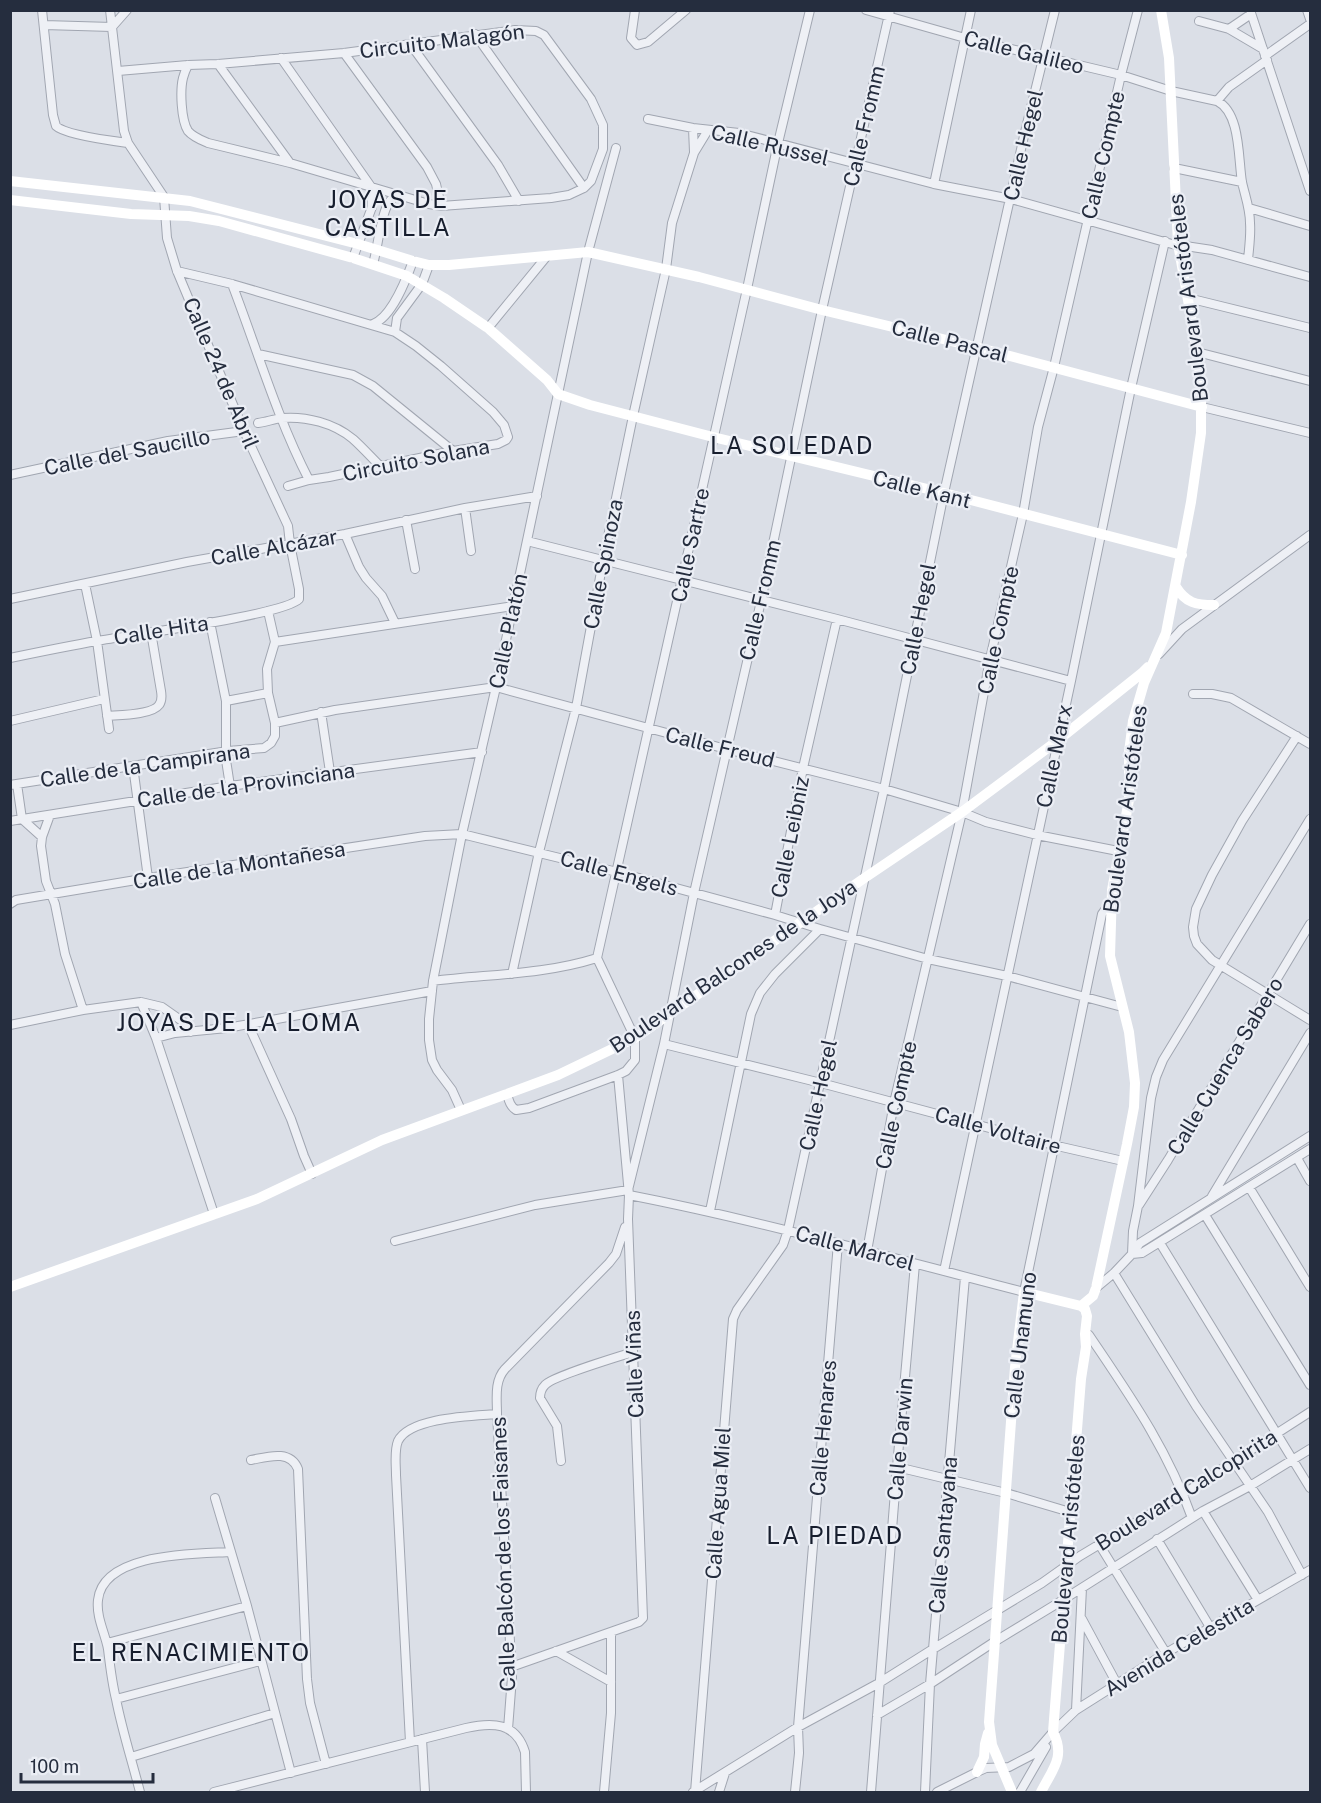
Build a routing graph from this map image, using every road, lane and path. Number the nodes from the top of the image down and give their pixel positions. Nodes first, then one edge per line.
1 (42, 10) edge
2 (110, 10) edge
3 (127, 10) edge
4 (635, 10) edge
5 (686, 10) edge
6 (810, 10) edge
7 (866, 10) edge
8 (971, 10) edge
9 (1055, 10) edge
10 (1138, 10) edge
11 (1161, 10) edge
12 (1307, 10) edge
13 (1250, 12) edge
14 (889, 14) edge
15 (1311, 19) edge
16 (1199, 21) dead end
17 (1311, 24) edge
18 (44, 26) junction
19 (112, 27) junction
20 (1229, 28) junction
21 (475, 34) junction
22 (965, 38) junction
23 (411, 45) junction
24 (344, 53) junction
25 (1265, 55) junction
26 (1044, 57) junction
27 (281, 58) junction
28 (218, 64) junction
29 (188, 65) junction
30 (118, 71) junction
31 (1121, 75) junction
32 (1170, 91) junction
33 (1217, 101) junction
34 (648, 119) dead end
35 (693, 128) junction
36 (708, 130) junction
37 (128, 143) junction
38 (778, 143) junction
39 (616, 148) dead end
40 (694, 153) junction
41 (290, 163) junction
42 (856, 165) junction
43 (1174, 168) junction
44 (10, 181) edge
45 (1242, 182) junction
46 (934, 184) junction
47 (372, 188) junction
48 (584, 188) junction
49 (1311, 191) edge
50 (396, 194) junction
51 (164, 197) junction
52 (1011, 199) junction
53 (10, 200) edge
54 (519, 201) junction
55 (441, 206) junction
56 (1249, 208) junction
57 (165, 216) junction
58 (1088, 220) junction
59 (1311, 226) edge
60 (1165, 241) junction
61 (358, 244) junction
62 (1178, 244) junction
63 (377, 250) junction
64 (588, 252) junction
65 (547, 256) junction
66 (353, 258) junction
67 (1248, 260) junction
68 (413, 261) junction
69 (373, 264) junction
70 (429, 265) junction
71 (666, 269) junction
72 (177, 271) junction
73 (407, 276) junction
74 (1311, 277) edge
75 (232, 284) junction
76 (422, 284) junction
77 (747, 289) junction
78 (1188, 298) junction
79 (822, 310) junction
80 (372, 324) junction
81 (488, 328) junction
82 (1311, 328) edge
83 (395, 333) junction
84 (976, 347) junction
85 (1197, 352) junction
86 (258, 354) junction
87 (1054, 367) junction
88 (1311, 381) edge
89 (1131, 388) junction
90 (558, 394) junction
91 (1202, 406) junction
92 (633, 416) junction
93 (282, 418) junction
94 (258, 423) dead end
95 (244, 431) junction
96 (1311, 433) edge
97 (713, 437) junction
98 (453, 451) junction
99 (792, 457) junction
100 (380, 466) junction
101 (10, 476) edge
102 (309, 480) junction
103 (288, 486) dead end
104 (944, 493) junction
105 (537, 496) junction
106 (465, 508) junction
107 (1023, 514) junction
108 (406, 520) junction
109 (345, 534) junction
110 (1101, 534) junction
111 (1311, 535) edge
112 (527, 541) junction
113 (290, 544) junction
114 (471, 551) dead end
115 (1182, 555) junction
116 (603, 561) junction
117 (415, 569) dead end
118 (682, 582) junction
119 (86, 584) junction
120 (1176, 587) junction
121 (299, 589) joint
122 (10, 599) edge
123 (761, 602) junction
124 (1214, 605) junction
125 (513, 606) junction
126 (268, 611) junction
127 (837, 620) junction
128 (210, 622) junction
129 (395, 623) junction
130 (152, 632) junction
131 (914, 640) junction
132 (97, 641) junction
133 (275, 642) junction
134 (10, 658) edge
135 (1156, 658) junction
136 (990, 659) junction
137 (1071, 681) junction
138 (496, 687) junction
139 (268, 693) junction
140 (1193, 694) dead end
141 (104, 699) junction
142 (226, 701) junction
143 (576, 708) junction
144 (321, 712) junction
145 (107, 716) junction
146 (10, 721) edge
147 (275, 723) junction
148 (109, 729) dead end
149 (649, 729) junction
150 (1297, 736) junction
151 (1057, 741) junction
152 (1311, 744) edge
153 (726, 749) junction
154 (228, 751) junction
155 (482, 752) junction
156 (133, 766) junction
157 (803, 768) junction
158 (330, 772) junction
159 (14, 785) edge
160 (231, 786) junction
161 (884, 789) junction
162 (137, 801) junction
163 (962, 812) junction
164 (50, 814) junction
165 (22, 819) junction
166 (1311, 819) edge
167 (10, 821) edge
168 (462, 834) junction
169 (1037, 835) junction
170 (42, 837) junction
171 (1118, 851) junction
172 (539, 852) junction
173 (617, 872) junction
174 (148, 878) junction
175 (863, 879) junction
176 (694, 893) junction
177 (52, 894) junction
178 (13, 902) edge
179 (1110, 903) junction
180 (775, 915) junction
181 (800, 924) junction
182 (1311, 924) edge
183 (820, 929) junction
184 (852, 938) junction
185 (597, 958) junction
186 (928, 959) junction
187 (1222, 967) junction
188 (512, 974) junction
189 (1007, 976) junction
190 (433, 981) junction
191 (432, 991) junction
192 (1269, 994) junction
193 (1084, 997) junction
194 (141, 1002) junction
195 (1122, 1007) junction
196 (84, 1010) junction
197 (670, 1014) junction
198 (1311, 1020) edge
199 (248, 1024) junction
200 (10, 1025) edge
201 (191, 1032) junction
202 (1311, 1033) edge
203 (156, 1038) junction
204 (635, 1038) junction
205 (664, 1044) junction
206 (741, 1063) junction
207 (618, 1075) junction
208 (821, 1083) junction
209 (507, 1094) junction
210 (894, 1103) junction
211 (461, 1110) junction
212 (975, 1124) junction
213 (1311, 1136) edge
214 (1053, 1145) junction
215 (1311, 1149) edge
216 (1296, 1158) junction
217 (1123, 1161) junction
218 (312, 1174) junction
219 (1311, 1181) edge
220 (1249, 1187) junction
221 (628, 1192) junction
222 (1211, 1198) junction
223 (1138, 1206) junction
224 (710, 1211) junction
225 (214, 1214) junction
226 (1205, 1215) junction
227 (628, 1219) junction
228 (788, 1230) junction
229 (395, 1241) dead end
230 (838, 1243) junction
231 (1160, 1243) junction
232 (867, 1251) junction
233 (1132, 1254) junction
234 (915, 1264) junction
235 (944, 1271) junction
236 (1113, 1273) junction
237 (965, 1277) junction
238 (10, 1287) edge
239 (1311, 1287) edge
240 (1096, 1288) junction
241 (1024, 1292) junction
242 (1081, 1306) junction
243 (1089, 1335) junction
244 (1086, 1347) junction
245 (633, 1352) junction
246 (1311, 1385) edge
247 (1311, 1412) edge
248 (497, 1414) junction
249 (1276, 1432) junction
250 (1311, 1449) edge
251 (1292, 1459) junction
252 (251, 1460) dead end
253 (1234, 1460) junction
254 (561, 1461) dead end
255 (897, 1467) junction
256 (948, 1479) junction
257 (1250, 1486) junction
258 (1311, 1488) edge
259 (1006, 1493) junction
260 (1183, 1494) junction
261 (215, 1498) dead end
262 (1203, 1511) junction
263 (1070, 1512) junction
264 (1192, 1518) junction
265 (1157, 1539) junction
266 (1099, 1544) junction
267 (231, 1552) junction
268 (1066, 1566) junction
269 (1114, 1568) junction
270 (1311, 1570) edge
271 (1302, 1575) junction
272 (1082, 1588) junction
273 (1064, 1600) junction
274 (1258, 1600) junction
275 (247, 1606) junction
276 (996, 1611) junction
277 (1082, 1617) junction
278 (1210, 1627) junction
279 (610, 1632) junction
280 (994, 1642) junction
281 (107, 1643) junction
282 (933, 1648) junction
283 (556, 1651) junction
284 (1166, 1653) junction
285 (260, 1661) junction
286 (511, 1667) junction
287 (611, 1682) junction
288 (879, 1683) junction
289 (1117, 1683) junction
290 (930, 1684) junction
291 (116, 1699) junction
292 (1076, 1710) junction
293 (275, 1713) junction
294 (877, 1715) junction
295 (798, 1727) junction
296 (508, 1729) junction
297 (989, 1730) junction
298 (1053, 1732) junction
299 (422, 1739) junction
300 (410, 1742) junction
301 (130, 1756) junction
302 (326, 1764) junction
303 (1003, 1768) junction
304 (976, 1772) junction
305 (291, 1773) junction
306 (724, 1773) junction
307 (227, 1791) edge
308 (140, 1792) edge
309 (214, 1792) edge
310 (425, 1792) edge
311 (526, 1792) edge
312 (604, 1792) edge
313 (695, 1792) edge
314 (719, 1792) edge
315 (795, 1792) edge
316 (871, 1792) edge
317 (925, 1792) edge
318 (937, 1792) edge
319 (1012, 1792) edge
320 (1020, 1792) edge
321 (1041, 1792) edge

1 - 18 street
2 - 19 street
3 - 19 street
4 - 5 street
6 - 38 street, Calle Sartre
7 - 14 street, Calle Galileo
8 - 22 street
9 - 26 street, Calle Hegel
10 - 31 street, Calle Compte
11 - 32 street, Boulevard Aristóteles
12 - 15 street
13 - 20 street
13 - 25 street
14 - 22 street, Calle Galileo
14 - 42 street, Calle Fromm
16 - 20 street
17 - 25 street
18 - 19 street
18 - 37 street
19 - 30 street
20 - 25 street
21 - 23 street, Circuito Malagón
21 - 48 street
21 - 48 street, Circuito Malagón
22 - 26 street, Calle Galileo
22 - 46 street
23 - 24 street, Circuito Malagón
23 - 54 street
24 - 27 street, Circuito Malagón
24 - 55 street
25 - 33 street
25 - 49 street
26 - 31 street, Calle Galileo
26 - 52 street, Calle Hegel
27 - 28 street, Circuito Malagón
27 - 47 street
28 - 29 street, Circuito Malagón
28 - 41 street
29 - 30 street, Circuito Malagón
29 - 41 street
30 - 37 street
31 - 32 street, Calle Galileo
31 - 58 street, Calle Compte
32 - 33 street, Calle Galileo
32 - 43 street, Boulevard Aristóteles
33 - 45 street
34 - 35 street, Calle Russel
35 - 36 street, Calle Russel
35 - 40 street, Calle Spinoza
36 - 38 street, Calle Russel
36 - 40 street, Calle Spinoza
37 - 51 street
38 - 42 street, Calle Russel
38 - 77 street, Calle Sartre
39 - 64 street, Calle Platón
40 - 71 street, Calle Spinoza
41 - 47 street
42 - 46 street, Calle Russel
42 - 79 street, Calle Fromm
43 - 45 street
43 - 62 street, Boulevard Aristóteles
44 - 51 street, Calle Pascal
45 - 56 street
46 - 52 street, Calle Russel
47 - 50 street
47 - 61 street
48 - 54 street
50 - 55 street
50 - 63 street
51 - 57 street, Calle 24 de Abril
51 - 61 street, Calle Pascal
52 - 58 street, Calle Russel
52 - 84 street, Calle Hegel
53 - 57 street
54 - 55 street
56 - 59 street
56 - 67 street
57 - 66 street
57 - 72 street, Calle 24 de Abril
58 - 60 street, Calle Russel
58 - 87 street, Calle Compte
60 - 62 street, Calle Russel
60 - 89 street, Calle Marx
61 - 63 street, Calle Pascal
61 - 66 street
62 - 67 street, Calle Russel
62 - 78 street, Boulevard Aristóteles
63 - 68 street, Calle Pascal
63 - 69 street
64 - 65 street, Calle Pascal
64 - 71 street, Calle Pascal
64 - 90 street, Calle Platón
65 - 70 street, Calle Pascal
65 - 81 street
66 - 69 street
67 - 74 street, Calle Russel
68 - 70 street, Calle Pascal
68 - 73 street
69 - 73 street
70 - 76 street
71 - 77 street, Calle Pascal
71 - 92 street, Calle Spinoza
72 - 75 street, Circuito Solana
72 - 95 street, Calle 24 de Abril
73 - 76 street
73 - 80 street
75 - 80 street, Circuito Solana
75 - 86 street
76 - 81 street
76 - 83 street
77 - 79 street, Calle Pascal
77 - 97 street, Calle Sartre
78 - 82 street
78 - 85 street, Boulevard Aristóteles
79 - 84 street, Calle Pascal
79 - 99 street, Calle Fromm
80 - 83 street, Circuito Solana
81 - 90 street
83 - 98 street, Circuito Solana
84 - 87 street, Calle Pascal
84 - 104 street, Calle Hegel
85 - 88 street
85 - 91 street, Boulevard Aristóteles
86 - 93 street
86 - 98 street
87 - 89 street, Calle Pascal
87 - 107 street, Calle Compte
89 - 91 street, Calle Pascal
89 - 110 street, Calle Marx
90 - 92 street, Calle Kant
90 - 105 street, Calle Platón
91 - 96 street, Calle Pascal
91 - 115 street, Boulevard Aristóteles
92 - 97 street, Calle Kant
92 - 116 street, Calle Spinoza
93 - 94 street
93 - 100 street
93 - 102 street
95 - 101 street, Calle del Saucillo
95 - 113 street, Calle 24 de Abril
97 - 99 street, Calle Kant
97 - 118 street, Calle Sartre
98 - 100 street, Circuito Solana
99 - 104 street, Calle Kant
99 - 123 street, Calle Fromm
100 - 102 street, Circuito Solana
102 - 103 street, Circuito Solana
104 - 107 street, Calle Kant
104 - 131 street, Calle Hegel
105 - 106 street, Calle Alcázar
105 - 112 street, Calle Platón
106 - 108 street, Calle Alcázar
106 - 114 street
107 - 110 street, Calle Kant
107 - 136 street, Calle Compte
108 - 109 street, Calle Alcázar
108 - 117 street
109 - 113 street, Calle Alcázar
109 - 129 street
110 - 115 street, Calle Kant
110 - 137 street, Calle Marx
111 - 124 street, Boulevard Balcones de la Joya
112 - 116 street
112 - 125 street, Calle Platón
113 - 119 street, Calle Alcázar
113 - 121 street, Calle 24 de Abril
115 - 120 street, Boulevard Aristóteles
116 - 118 street
116 - 143 street, Calle Spinoza
118 - 123 street
118 - 149 street, Calle Sartre
119 - 122 street, Calle Alcázar
119 - 132 street
120 - 124 street
120 - 135 street, Boulevard Aristóteles
121 - 126 street, Calle Hita
123 - 127 street
123 - 153 street, Calle Fromm
124 - 135 street, Boulevard Balcones de la Joya
125 - 129 street
125 - 138 street, Calle Platón
126 - 128 street, Calle Hita
126 - 133 street
127 - 131 street
127 - 157 street, Calle Leibniz
128 - 130 street, Calle Hita
128 - 142 street
129 - 133 street
130 - 132 street, Calle Hita
130 - 145 street
131 - 136 street
131 - 161 street, Calle Hegel
132 - 134 street, Calle Hita
132 - 141 street
133 - 139 street
135 - 151 street, Boulevard Balcones de la Joya
135 - 171 street, Boulevard Aristóteles
136 - 137 street
136 - 163 street, Calle Compte
137 - 151 street, Calle Marx
138 - 143 street, Calle Freud
138 - 144 street, Calle de la Campirana
138 - 155 street, Calle Platón
139 - 142 street
139 - 147 street
140 - 150 street
141 - 145 street
141 - 146 street
142 - 154 street
143 - 149 street, Calle Freud
143 - 172 street, Calle Spinoza
144 - 147 street, Calle de la Campirana
144 - 158 street
145 - 148 street
147 - 154 street, Calle de la Campirana
149 - 153 street, Calle Freud
149 - 173 street, Calle Sartre
150 - 152 street
150 - 187 street
151 - 163 street, Boulevard Balcones de la Joya
151 - 169 street, Calle Marx
153 - 157 street, Calle Freud
153 - 176 street, Calle Fromm
154 - 156 street, Calle de la Campirana
154 - 160 street
155 - 158 street, Calle de la Provinciana
155 - 168 street, Calle Platón
156 - 159 street, Calle de la Campirana
156 - 162 street
157 - 161 street, Calle Freud
157 - 180 street, Calle Leibniz
158 - 160 street, Calle de la Provinciana
159 - 165 street
160 - 162 street, Calle de la Provinciana
161 - 163 street, Calle Freud
161 - 175 street, Calle Hegel
162 - 164 street, Calle de la Provinciana
162 - 174 street
163 - 169 street, Calle Freud
163 - 175 street, Boulevard Balcones de la Joya
163 - 186 street, Calle Compte
164 - 165 street, Calle de la Provinciana
164 - 170 street
165 - 167 street, Calle de la Provinciana
165 - 170 street
166 - 187 street
168 - 172 street, Calle Engels
168 - 174 street, Calle de la Montañesa
168 - 190 street, Calle Platón
169 - 171 street, Calle Freud
169 - 189 street, Calle Marx
170 - 177 street
171 - 179 street, Boulevard Aristóteles
172 - 173 street, Calle Engels
172 - 188 street, Calle Spinoza
173 - 176 street, Calle Engels
173 - 185 street, Calle Sartre
174 - 177 street, Calle de la Montañesa
175 - 181 street, Boulevard Balcones de la Joya
175 - 184 street, Calle Hegel
176 - 180 street, Calle Engels
176 - 197 street, Calle Fromm
177 - 178 street, Calle de la Montañesa
177 - 196 street
179 - 193 street, Calle Unamuno
179 - 195 street, Boulevard Aristóteles
180 - 181 street, Calle Leibniz
181 - 183 street, Calle Leibniz
181 - 197 street, Boulevard Balcones de la Joya
182 - 192 street, Calle Cuenca Sabero
183 - 184 street, Calle Leibniz
183 - 206 street
184 - 186 street
184 - 208 street, Calle Hegel
185 - 188 street
185 - 204 street
186 - 189 street
186 - 210 street, Calle Compte
187 - 192 street
187 - 223 street
188 - 190 street
189 - 193 street
189 - 212 street, Calle Marx
190 - 191 street, Calle Platón
191 - 199 street
191 - 211 street, Calle Platón
192 - 198 street
192 - 223 street, Calle Cuenca Sabero
193 - 195 street
193 - 214 street, Calle Unamuno
194 - 196 street
194 - 201 street
194 - 203 street
195 - 217 street, Boulevard Aristóteles
196 - 200 street
197 - 204 street, Boulevard Balcones de la Joya
197 - 205 street, Calle Fromm
199 - 201 street
199 - 218 street
201 - 203 street
202 - 222 street
203 - 225 street
204 - 207 street
204 - 209 street, Boulevard Balcones de la Joya
205 - 206 street, Calle Voltaire
205 - 221 street, Calle Fromm
206 - 208 street, Calle Voltaire
206 - 224 street
207 - 209 street
207 - 221 street, Calle Viñas
208 - 210 street, Calle Voltaire
208 - 228 street, Calle Hegel
209 - 211 street, Boulevard Balcones de la Joya
210 - 212 street, Calle Voltaire
210 - 232 street, Calle Compte
211 - 218 street, Boulevard Balcones de la Joya
212 - 214 street, Calle Voltaire
212 - 235 street, Calle Marx
213 - 222 street
214 - 217 street, Calle Voltaire
214 - 241 street, Calle Unamuno
215 - 216 street
216 - 219 street
216 - 220 street
217 - 240 street, Boulevard Aristóteles
218 - 225 street, Boulevard Balcones de la Joya
220 - 226 street
220 - 239 street
221 - 224 street, Calle Marcel
221 - 227 street, Calle Viñas
221 - 229 street, Calle Marcel
222 - 233 street
223 - 233 street
224 - 228 street, Calle Marcel
225 - 238 street, Boulevard Balcones de la Joya
226 - 231 street
226 - 246 street
227 - 245 street, Calle Viñas
227 - 248 street, Calle Balcón de los Faisanes
228 - 230 street, Calle Marcel
228 - 313 street, Calle Agua Miel
230 - 232 street, Calle Marcel
230 - 295 street, Calle Henares
231 - 233 street
231 - 249 street
232 - 234 street, Calle Marcel
233 - 236 street
234 - 235 street, Calle Marcel
234 - 255 street, Calle Darwin
235 - 237 street, Calle Marcel
236 - 240 street
236 - 253 street
237 - 241 street, Calle Marcel
237 - 256 street, Calle Santayana
240 - 242 street, Boulevard Aristóteles
240 - 243 street, Boulevard Aristóteles
241 - 242 street, Calle Marcel
241 - 259 street, Calle Unamuno
242 - 244 street, Boulevard Aristóteles
243 - 244 street, Boulevard Aristóteles
243 - 260 street
244 - 263 street, Boulevard Aristóteles
245 - 254 street
245 - 279 street, Calle Viñas
247 - 249 street, Boulevard Calcopirita
248 - 286 street, Calle Balcón de los Faisanes
248 - 300 street
249 - 251 street
249 - 253 street, Boulevard Calcopirita
250 - 251 street, Boulevard Calcopirita
251 - 257 street, Boulevard Calcopirita
251 - 258 street
252 - 302 street
253 - 257 street
253 - 260 street, Boulevard Calcopirita
255 - 256 street
255 - 288 street, Calle Darwin
256 - 259 street
256 - 282 street, Calle Santayana
257 - 262 street, Boulevard Calcopirita
257 - 271 street
259 - 263 street
259 - 276 street, Calle Unamuno
260 - 264 street
260 - 266 street, Boulevard Calcopirita
261 - 267 street
262 - 264 street, Boulevard Calcopirita
262 - 274 street
263 - 268 street, Boulevard Aristóteles
264 - 265 street, Boulevard Calcopirita
265 - 269 street, Boulevard Calcopirita
265 - 278 street
266 - 268 street, Boulevard Calcopirita
266 - 269 street
267 - 275 street
267 - 281 street
268 - 273 street, Boulevard Aristóteles
268 - 276 street, Boulevard Calcopirita
269 - 272 street, Boulevard Calcopirita
269 - 284 street
270 - 271 street, Avenida Celestita
271 - 274 street, Avenida Celestita
272 - 273 street, Boulevard Calcopirita
272 - 277 street
273 - 280 street, Boulevard Calcopirita
273 - 298 street, Boulevard Aristóteles
274 - 278 street, Avenida Celestita
275 - 281 street
275 - 285 street
276 - 280 street, Calle Unamuno
276 - 282 street, Boulevard Calcopirita
277 - 289 street
277 - 292 street
278 - 284 street, Avenida Celestita
279 - 283 street, Calle Viñas
279 - 287 street
280 - 290 street, Boulevard Calcopirita
280 - 297 street, Calle Unamuno
281 - 291 street
282 - 288 street, Boulevard Calcopirita
282 - 290 street, Calle Santayana
283 - 286 street, Calle Viñas
283 - 287 street
284 - 289 street, Avenida Celestita
285 - 291 street
285 - 293 street
286 - 296 street, Calle Balcón de los Faisanes
287 - 312 street
288 - 294 street, Calle Darwin
288 - 295 street, Boulevard Calcopirita
289 - 292 street, Avenida Celestita
290 - 294 street, Boulevard Calcopirita
290 - 317 street, Calle Santayana
291 - 301 street
292 - 298 street, Avenida Celestita
293 - 301 street
293 - 305 street
294 - 316 street, Calle Darwin
295 - 306 street, Boulevard Calcopirita
295 - 315 street, Calle Henares
296 - 299 street
296 - 311 street
297 - 303 street, Calle Unamuno
297 - 304 street
298 - 303 street
298 - 320 street, Boulevard Aristóteles
298 - 321 street, Boulevard Aristóteles
299 - 300 street
299 - 310 street
300 - 302 street
301 - 308 street
302 - 305 street
303 - 304 street
303 - 319 street, Calle Unamuno
304 - 318 street
305 - 307 street
306 - 313 street, Boulevard Calcopirita
306 - 314 street
307 - 309 street

